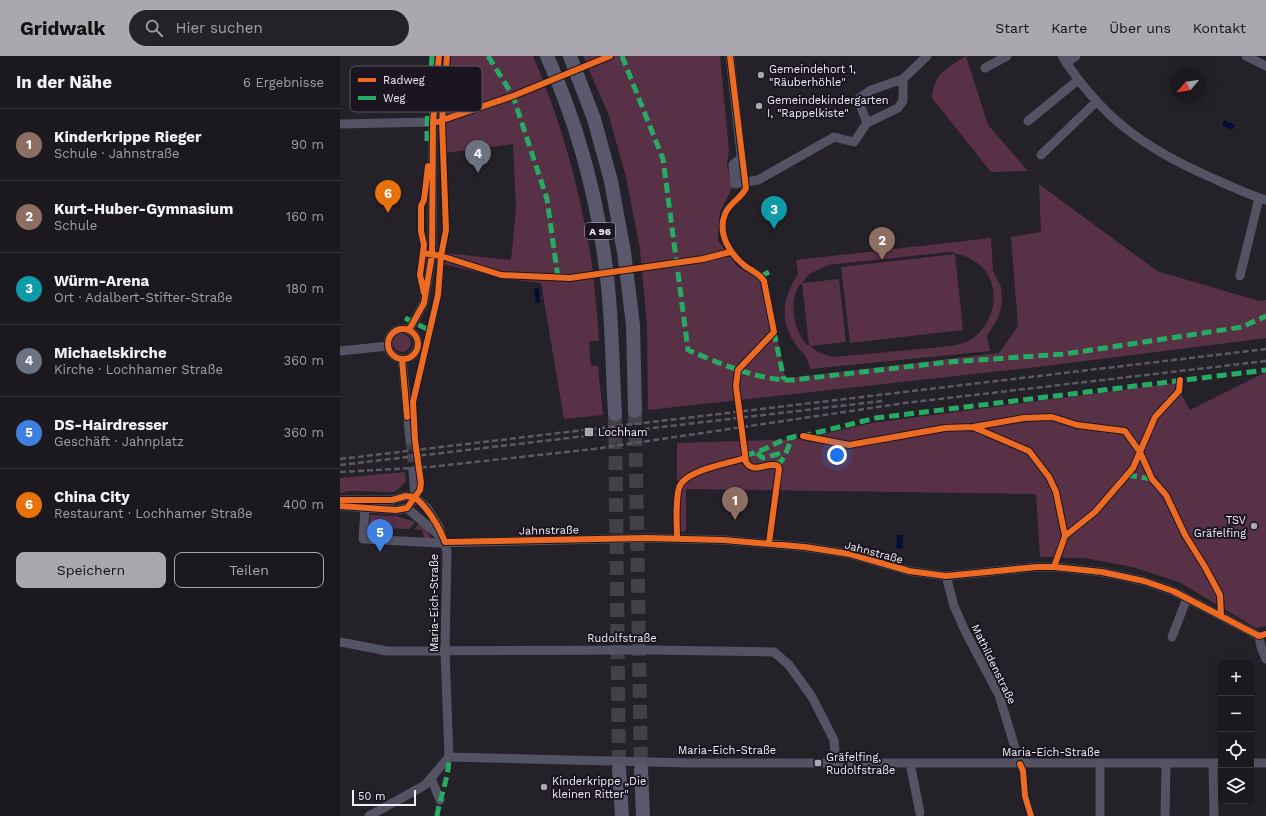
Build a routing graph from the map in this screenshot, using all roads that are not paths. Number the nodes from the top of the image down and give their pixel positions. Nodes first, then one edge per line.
1 (439, 56) edge
2 (547, 56) edge
3 (570, 56) edge
4 (730, 56) edge
5 (926, 56) edge
6 (994, 56) edge
7 (1007, 56) edge
8 (1076, 56) edge
9 (1246, 56) edge
10 (1064, 59) edge
11 (1258, 59) edge
12 (438, 66) edge
13 (1266, 66) edge
14 (903, 79) junction
15 (1078, 80) junction
16 (1096, 102) junction
17 (434, 112) edge
18 (1028, 121) dead end
19 (433, 122) junction
20 (340, 124) edge
21 (866, 124) junction
22 (1041, 155) dead end
23 (1262, 199) edge
24 (1240, 276) dead end
25 (409, 330) junction
26 (388, 346) junction
27 (340, 351) edge
28 (402, 359) junction
29 (636, 412) tunnel mouth
30 (615, 414) tunnel mouth
31 (410, 440) tunnel mouth
32 (413, 475) tunnel mouth
33 (411, 496) junction
34 (340, 500) edge
35 (340, 506) edge
36 (365, 508) junction
37 (407, 508) junction
38 (445, 542) junction
39 (946, 576) junction
40 (1187, 598) junction
41 (1263, 636) edge
42 (1172, 637) dead end
43 (340, 642) edge
44 (445, 650) junction
45 (1266, 659) edge
46 (449, 757) junction
47 (836, 763) junction
48 (910, 763) junction
49 (1166, 763) junction
50 (1218, 763) edge
51 (1254, 763) edge
52 (1266, 763) edge
53 (1020, 764) junction
54 (1100, 764) junction
55 (1218, 768) edge
56 (620, 769) tunnel mouth
57 (641, 769) tunnel mouth
58 (431, 778) junction
59 (440, 800) dead end
60 (920, 813) dead end
61 (369, 816) edge
62 (622, 816) edge
63 (643, 816) edge
64 (1100, 816) edge
65 (1165, 816) edge
66 (1214, 816) edge
67 (1219, 816) edge

1 - 12 street
2 - 30 highway, A 96
3 - 29 highway, A 96
4 - 21 street
5 - 14 street
6 - 7 street
8 - 10 street
9 - 11 street
10 - 15 street
11 - 13 street
14 - 21 street
14 - 21 street
15 - 16 street
15 - 18 street
16 - 22 street
16 - 23 street
17 - 19 street
19 - 20 street
19 - 25 street
23 - 24 street
25 - 26 street
25 - 28 street
26 - 27 street
26 - 28 street
28 - 31 street
32 - 33 street
33 - 34 street
33 - 37 street
33 - 38 street, Maria-Eich-Straße
35 - 36 street
36 - 37 street
36 - 38 street, Jahnstraße
37 - 38 street, Maria-Eich-Straße
38 - 39 street, Jahnstraße
38 - 44 street, Maria-Eich-Straße
39 - 40 street, Jahnstraße
39 - 53 street, Mathildenstraße
40 - 41 street, Jahnstraße
40 - 42 street
41 - 45 street, Jahnstraße
43 - 44 street, Rudolfstraße
44 - 46 street, Maria-Eich-Straße
44 - 47 street, Rudolfstraße
46 - 47 street, Maria-Eich-Straße
46 - 58 street
47 - 48 street, Maria-Eich-Straße
48 - 53 street, Maria-Eich-Straße
48 - 60 street
49 - 50 street, Maria-Eich-Straße
49 - 54 street, Maria-Eich-Straße
49 - 65 street
50 - 66 street
51 - 52 street
53 - 54 street, Maria-Eich-Straße
54 - 64 street
55 - 67 street
56 - 62 highway
57 - 63 highway
58 - 59 street
58 - 61 street

